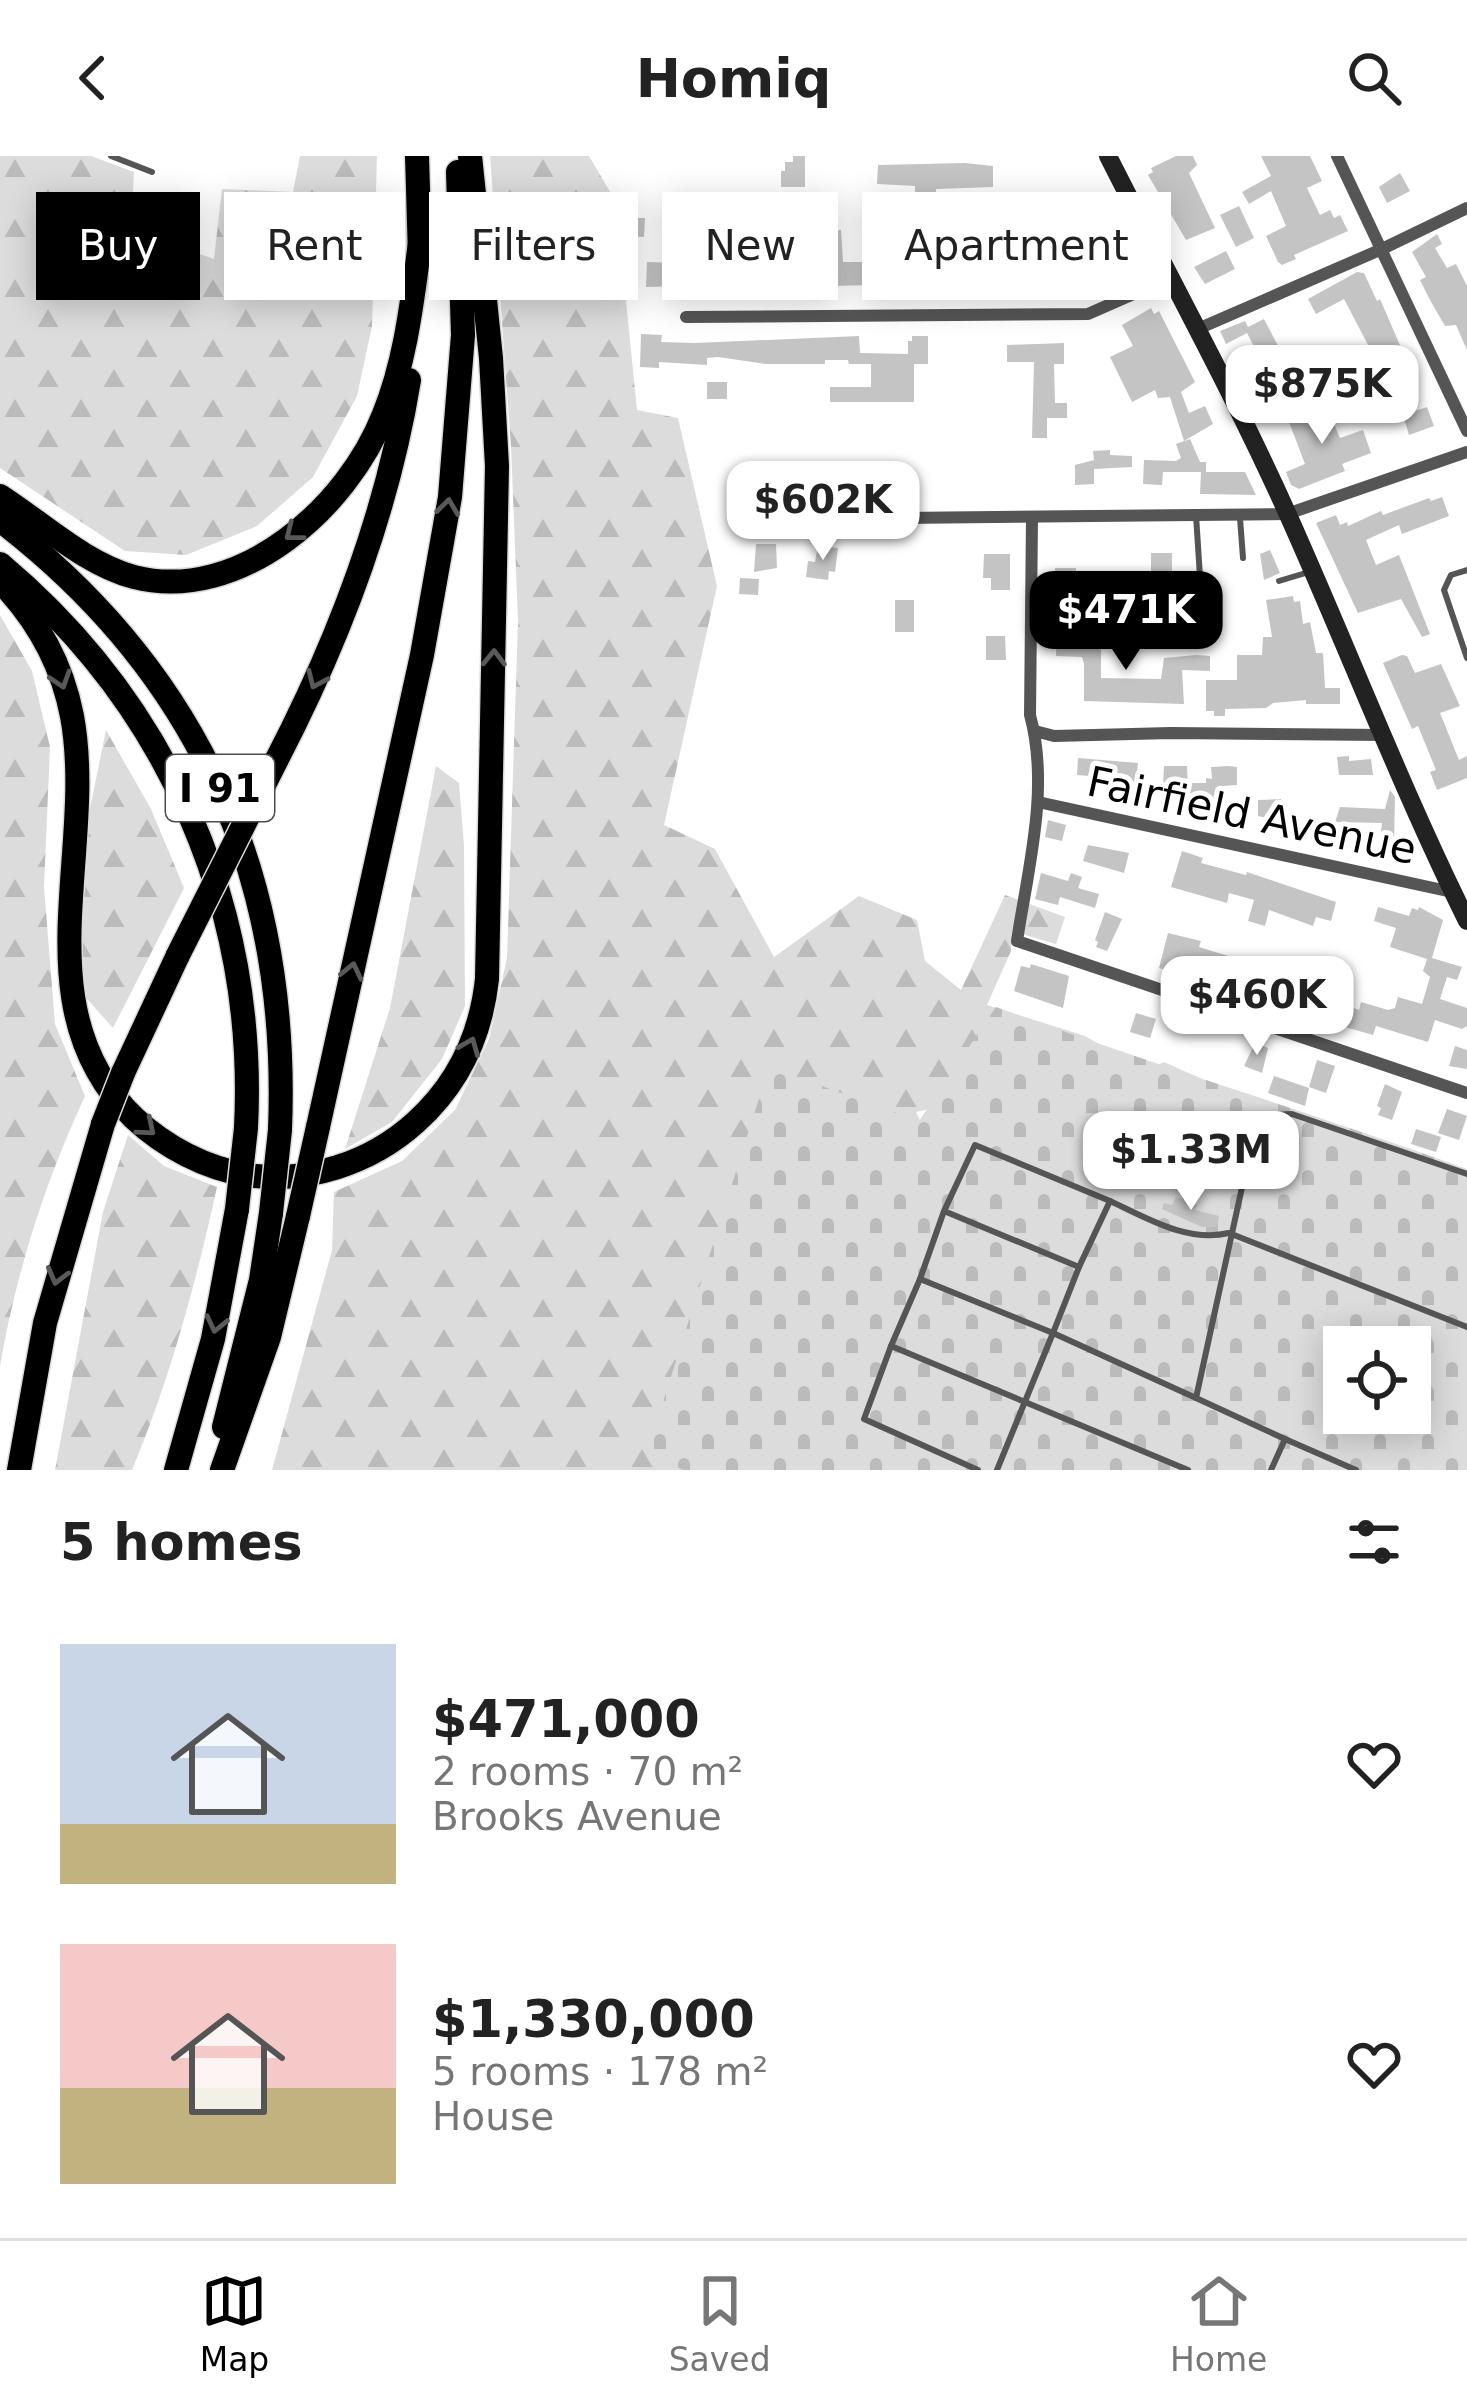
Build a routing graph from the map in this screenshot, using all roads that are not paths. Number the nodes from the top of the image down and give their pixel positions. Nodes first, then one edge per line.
1 (111, 156) edge
2 (417, 156) edge
3 (457, 156) edge
4 (470, 156) edge
5 (1108, 156) edge
6 (1337, 156) edge
7 (152, 172) dead end
8 (1126, 192) edge
9 (1467, 208) edge
10 (420, 243) junction
11 (1382, 249) junction
12 (1171, 280) edge
13 (1120, 300) edge
14 (686, 317) dead end
15 (1200, 328) junction
16 (1467, 431) edge
17 (1467, 452) edge
18 (0, 496) edge
19 (1239, 514) junction
20 (1287, 514) junction
21 (754, 515) dead end
22 (1196, 515) junction
23 (1032, 517) junction
24 (0, 520) edge
25 (1243, 558) dead end
26 (0, 564) edge
27 (1312, 570) junction
28 (1467, 570) edge
29 (1200, 577) dead end
30 (0, 581) edge
31 (1279, 581) dead end
32 (1467, 658) edge
33 (1035, 731) junction
34 (1385, 735) junction
35 (1038, 802) junction
36 (1452, 892) junction
37 (1467, 921) edge
38 (1467, 1093) edge
39 (1467, 1174) edge
40 (1110, 1202) junction
41 (944, 1211) junction
42 (1229, 1233) junction
43 (1079, 1267) junction
44 (920, 1279) junction
45 (1467, 1327) edge
46 (1053, 1333) junction
47 (892, 1346) junction
48 (1196, 1398) junction
49 (1026, 1400) junction
50 (1285, 1439) junction
51 (19, 1470) edge
52 (176, 1470) edge
53 (212, 1470) edge
54 (222, 1470) edge
55 (978, 1470) edge
56 (997, 1470) edge
57 (1188, 1470) edge
58 (1271, 1470) edge
59 (1356, 1470) edge

1 - 7 lane
2 - 10 highway
54 -> 3 highway, bridge
30 -> 4 highway
5 - 8 main road
6 - 11 street
9 - 11 street
10 -> 18 highway
10 -> 51 highway, bridge
11 - 15 street
11 - 16 street
12 - 15 main road
13 - 14 street
15 - 20 main road
17 - 20 street
19 - 20 street
19 - 22 street
19 - 25 lane
20 - 27 main road
21 - 23 street
22 - 23 street
22 - 29 lane
23 - 33 street
24 - 53 highway, I 91, bridge
26 -> 52 highway, I 91, bridge
27 - 31 lane
27 - 34 main road
28 - 32 lane
33 - 34 street
33 - 35 street
34 - 36 main road
35 - 36 street, Fairfield Avenue
35 - 38 street
36 - 37 main road
39 - 42 lane
40 - 41 lane
40 - 42 lane
40 - 43 lane
41 - 43 lane
41 - 44 lane
42 - 45 lane
42 - 48 lane
43 - 46 lane
44 - 46 lane
44 - 47 lane
46 - 48 lane
46 - 49 lane
47 - 49 lane
47 - 55 lane
48 - 50 lane
49 - 56 lane
49 - 57 lane
50 - 58 lane
50 - 59 lane

